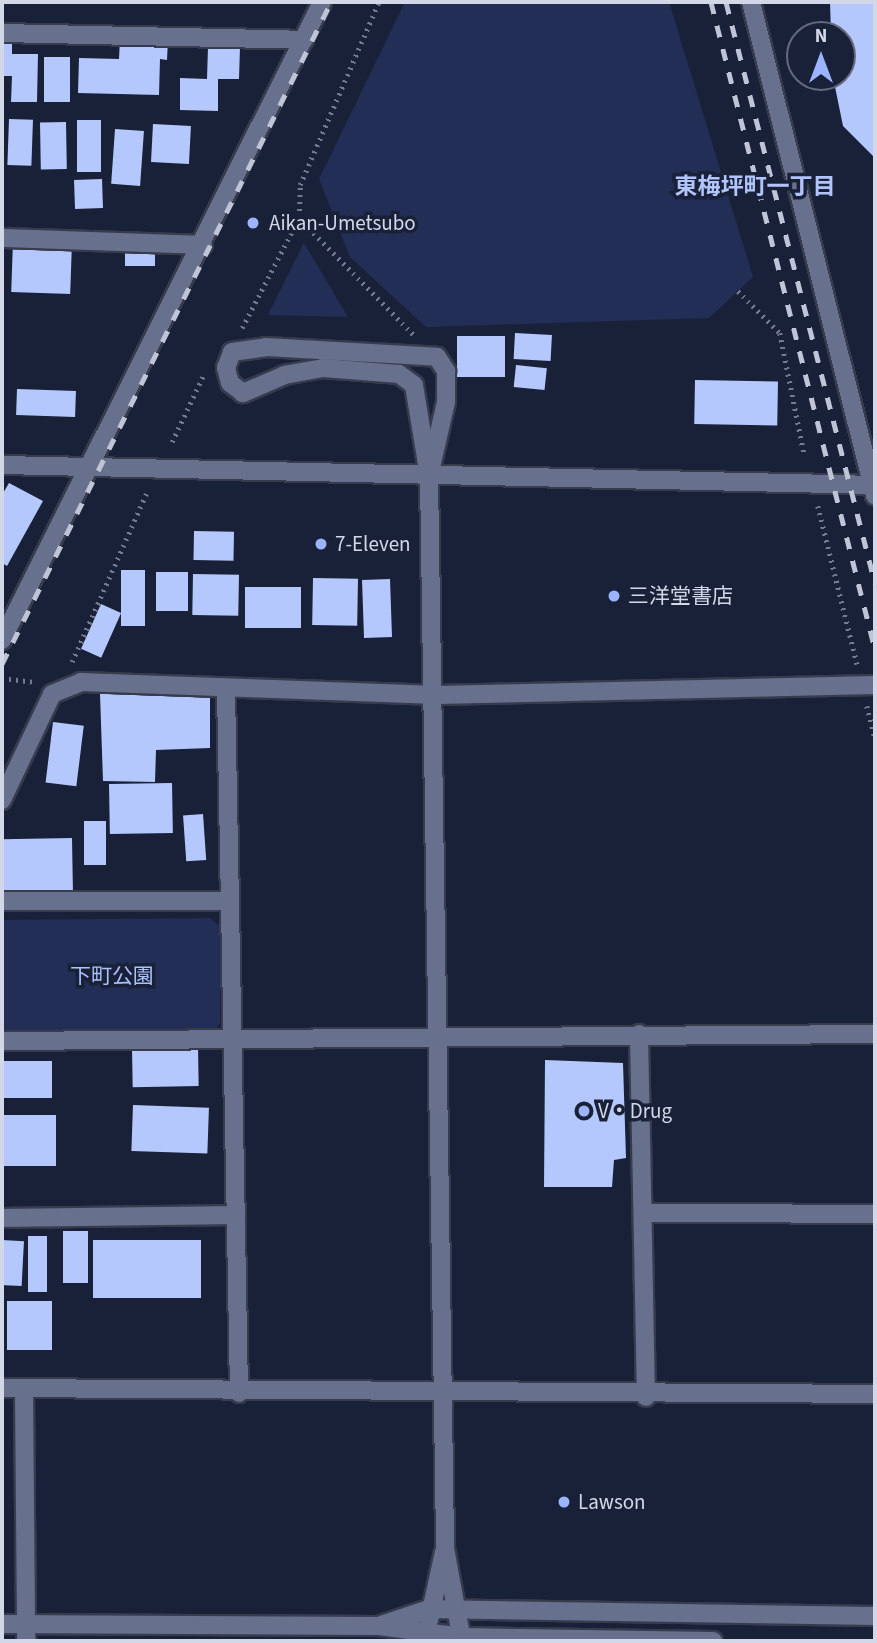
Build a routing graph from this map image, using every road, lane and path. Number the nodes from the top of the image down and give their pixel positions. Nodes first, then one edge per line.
1 (322, 2) edge
2 (379, 2) edge
3 (751, 2) edge
4 (2, 33) edge
5 (304, 40) junction
6 (299, 218) junction
7 (2, 238) edge
8 (203, 245) junction
9 (738, 291) dead end
10 (239, 335) dead end
11 (420, 340) dead end
12 (211, 362) dead end
13 (172, 442) dead end
14 (804, 453) dead end
15 (2, 465) edge
16 (92, 467) junction
17 (429, 475) junction
18 (874, 489) edge
19 (146, 494) dead end
20 (817, 503) dead end
21 (2, 640) edge
22 (62, 685) junction
23 (869, 686) edge
24 (226, 689) junction
25 (436, 695) junction
26 (875, 739) edge
27 (2, 800) edge
28 (2, 901) edge
29 (230, 901) junction
30 (439, 1034) junction
31 (639, 1034) junction
32 (875, 1034) edge
33 (233, 1039) junction
34 (2, 1041) edge
35 (644, 1213) junction
36 (875, 1214) edge
37 (233, 1215) junction
38 (2, 1218) edge
39 (2, 1388) edge
40 (445, 1392) junction
41 (24, 1393) junction
42 (239, 1393) junction
43 (875, 1394) edge
44 (646, 1397) junction
45 (445, 1548) junction
46 (429, 1609) junction
47 (461, 1614) junction
48 (875, 1616) edge
49 (2, 1624) edge
50 (379, 1626) junction
51 (25, 1634) edge
52 (429, 1638) edge
53 (462, 1639) edge
54 (713, 1641) edge

1 - 5 street
2 - 6 path
3 - 18 street
4 - 5 street
5 - 8 street
6 - 10 path
6 - 11 path
7 - 8 street
8 - 16 street
9 - 14 path
12 - 13 path
15 - 16 street
16 - 17 street
16 - 21 street
17 - 17 street
17 - 18 street
17 - 25 street
19 - 22 path
20 - 23 path
22 - 24 street
22 - 27 street
23 - 25 street
23 - 26 path
24 - 25 street
24 - 29 street
25 - 30 street
28 - 29 street
29 - 33 street
30 - 31 street
30 - 33 street
30 - 40 street
31 - 32 street
31 - 35 street
33 - 34 street
33 - 37 street
35 - 36 street
35 - 44 street
37 - 38 street
37 - 42 street
39 - 41 street
40 - 42 street
40 - 44 street
40 - 45 street
41 - 42 street
41 - 51 street
43 - 44 street
45 - 46 street
45 - 47 street
46 - 47 street
46 - 50 street
46 - 52 street
47 - 48 street
47 - 53 street
49 - 51 street
50 - 51 street
50 - 52 street
52 - 53 street
53 - 54 street

